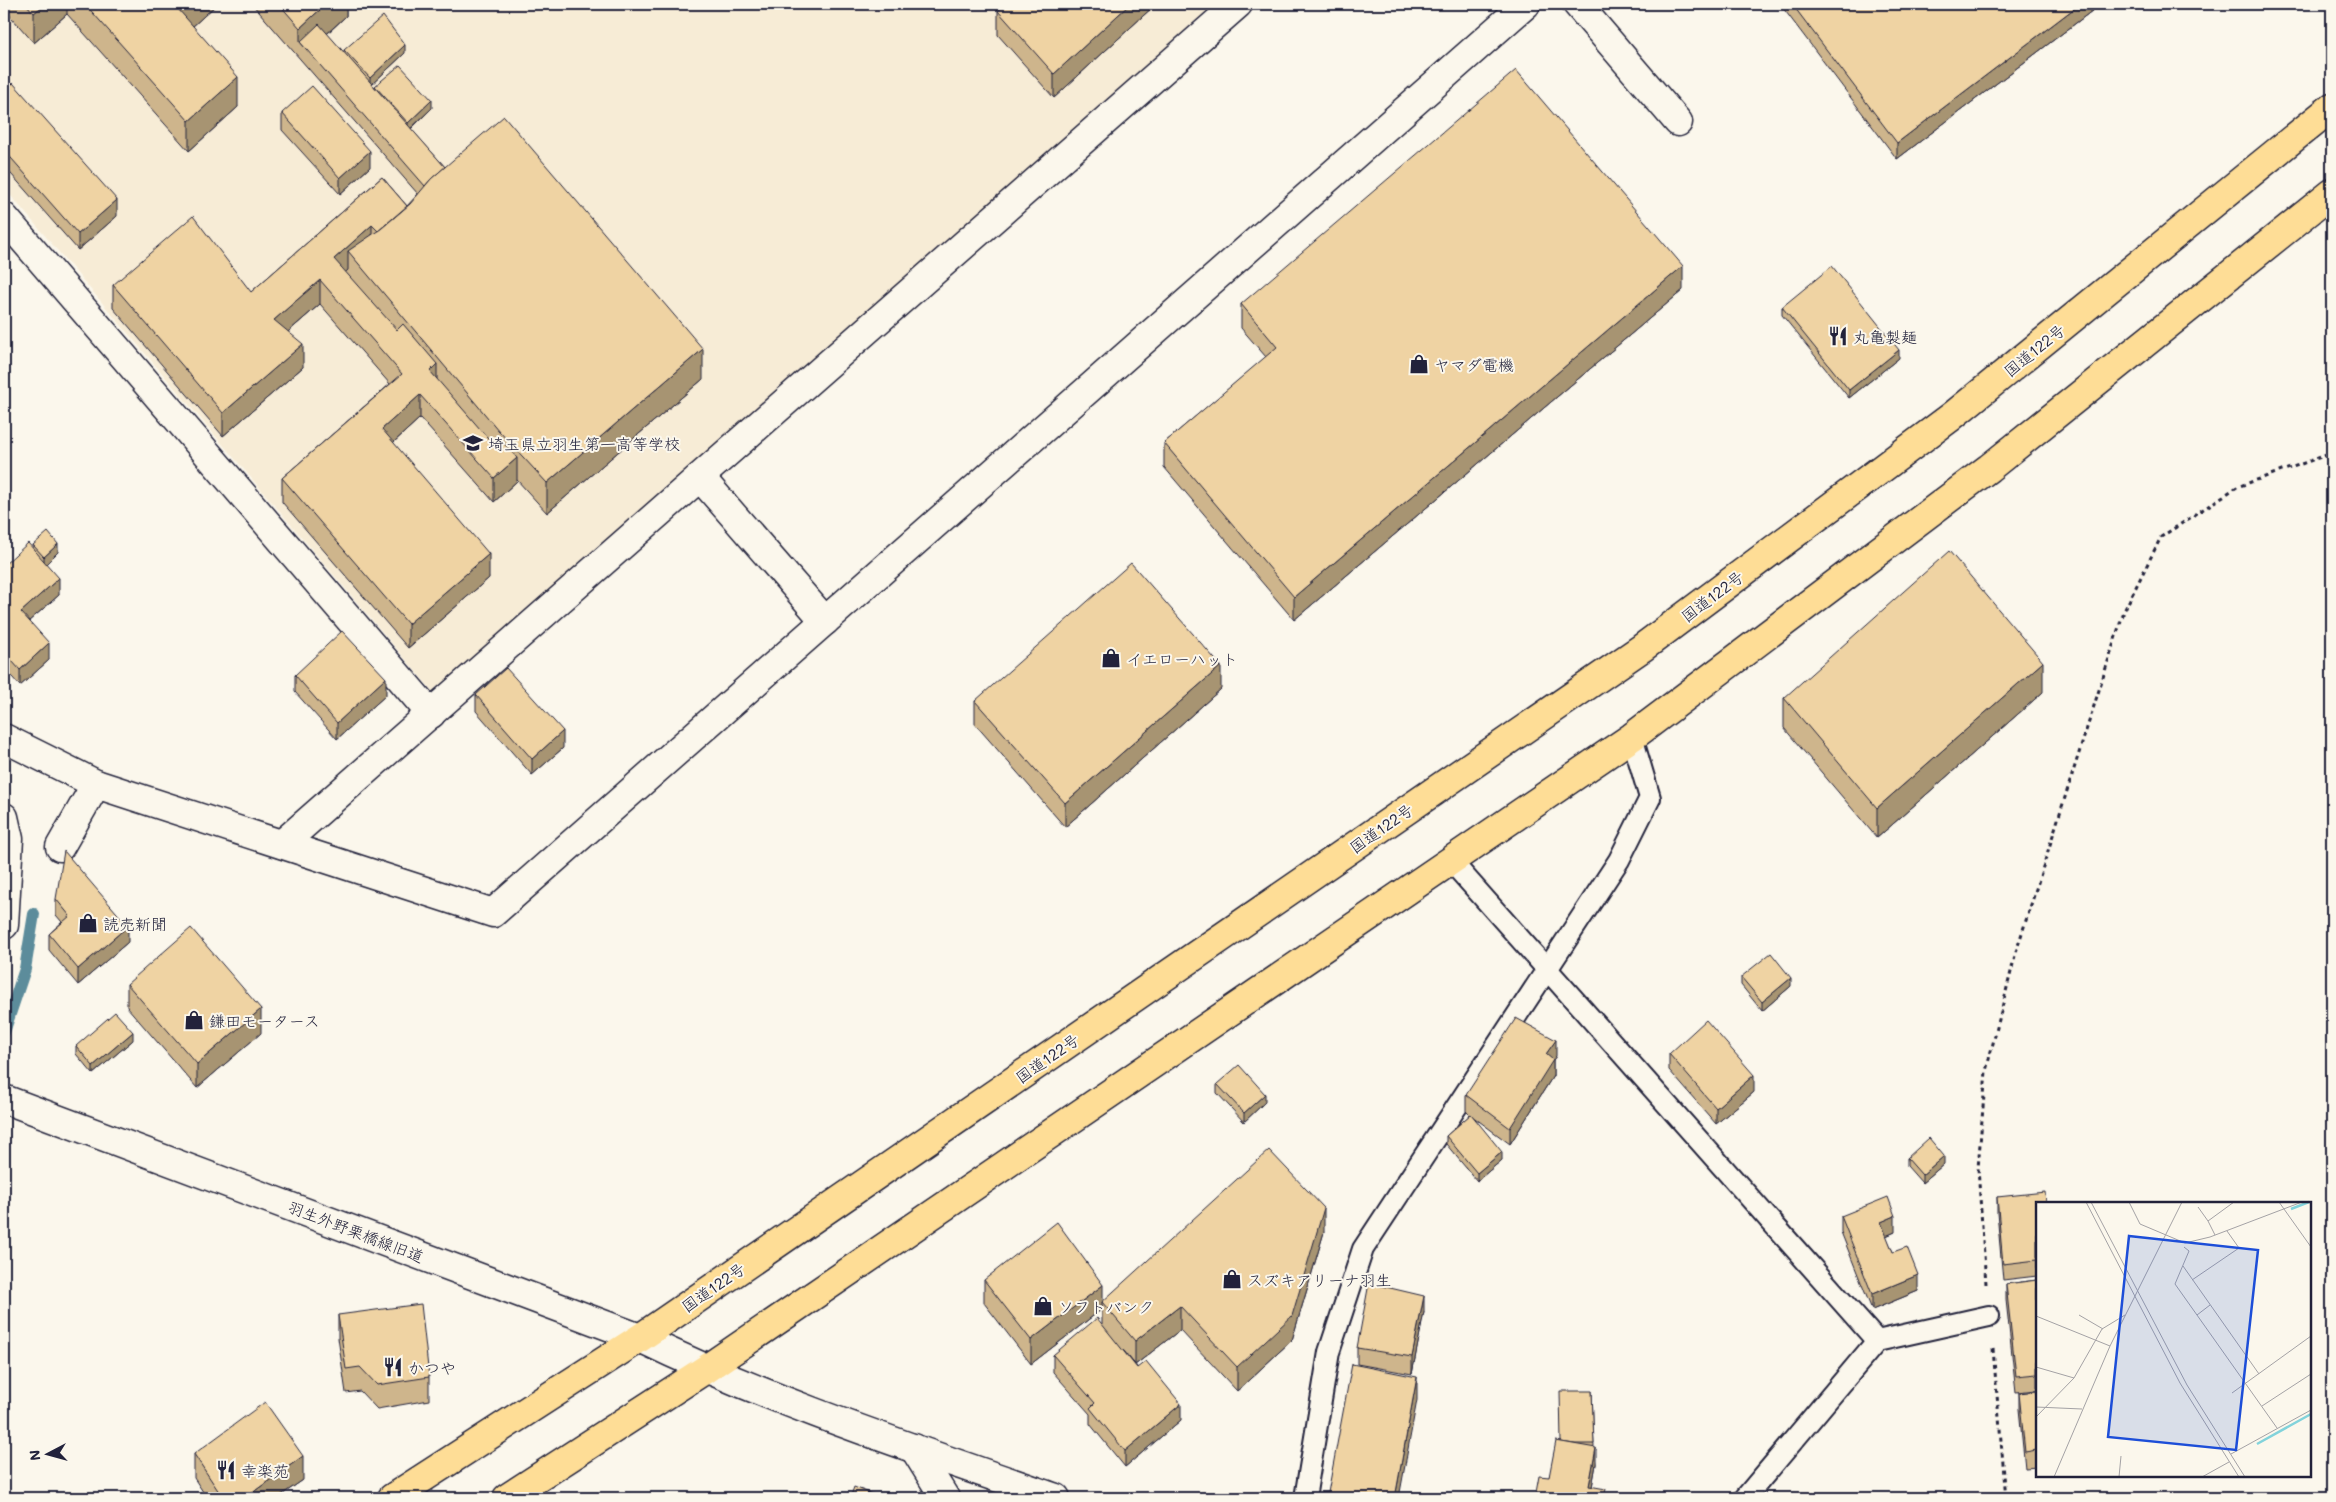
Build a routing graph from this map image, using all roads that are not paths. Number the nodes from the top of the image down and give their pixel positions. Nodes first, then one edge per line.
1 (1238, 4) edge
2 (1526, 4) edge
3 (1577, 4) edge
4 (2332, 107) edge
5 (1678, 122) dead end
6 (2332, 193) edge
7 (4, 217) edge
8 (700, 477) junction
9 (825, 621) junction
10 (430, 714) junction
11 (1632, 737) junction
12 (4, 738) edge
13 (96, 784) junction
14 (4, 817) edge
15 (282, 844) junction
16 (60, 847) dead end
17 (1451, 861) junction
18 (4, 925) edge
19 (1547, 969) junction
20 (4, 1099) edge
21 (1989, 1316) road end
22 (640, 1338) junction
23 (1877, 1342) junction
24 (706, 1370) junction
25 (914, 1448) junction
26 (392, 1498) edge
27 (507, 1498) edge
28 (945, 1498) edge
29 (1056, 1498) edge
30 (1305, 1498) edge
31 (1745, 1498) edge

1 - 8 street
2 - 9 street
3 - 5 street
4 - 22 highway, 国道122号
6 - 11 highway
7 - 10 street
8 - 9 street
8 - 10 street
9 - 15 street
10 - 15 street
11 - 17 highway
11 - 19 lane
12 - 13 street
13 - 15 street
13 - 16 street
14 - 18 street
17 - 19 lane
17 - 24 highway
19 - 23 lane
19 - 30 lane
20 - 22 street, 羽生外野栗橋線旧道
21 - 23 lane
22 - 24 street, 羽生外野栗橋線旧道
22 - 26 highway, 国道122号
23 - 31 lane
24 - 25 street, 羽生外野栗橋線旧道
24 - 27 highway
25 - 28 street
25 - 29 street, 羽生外野栗橋線旧道

